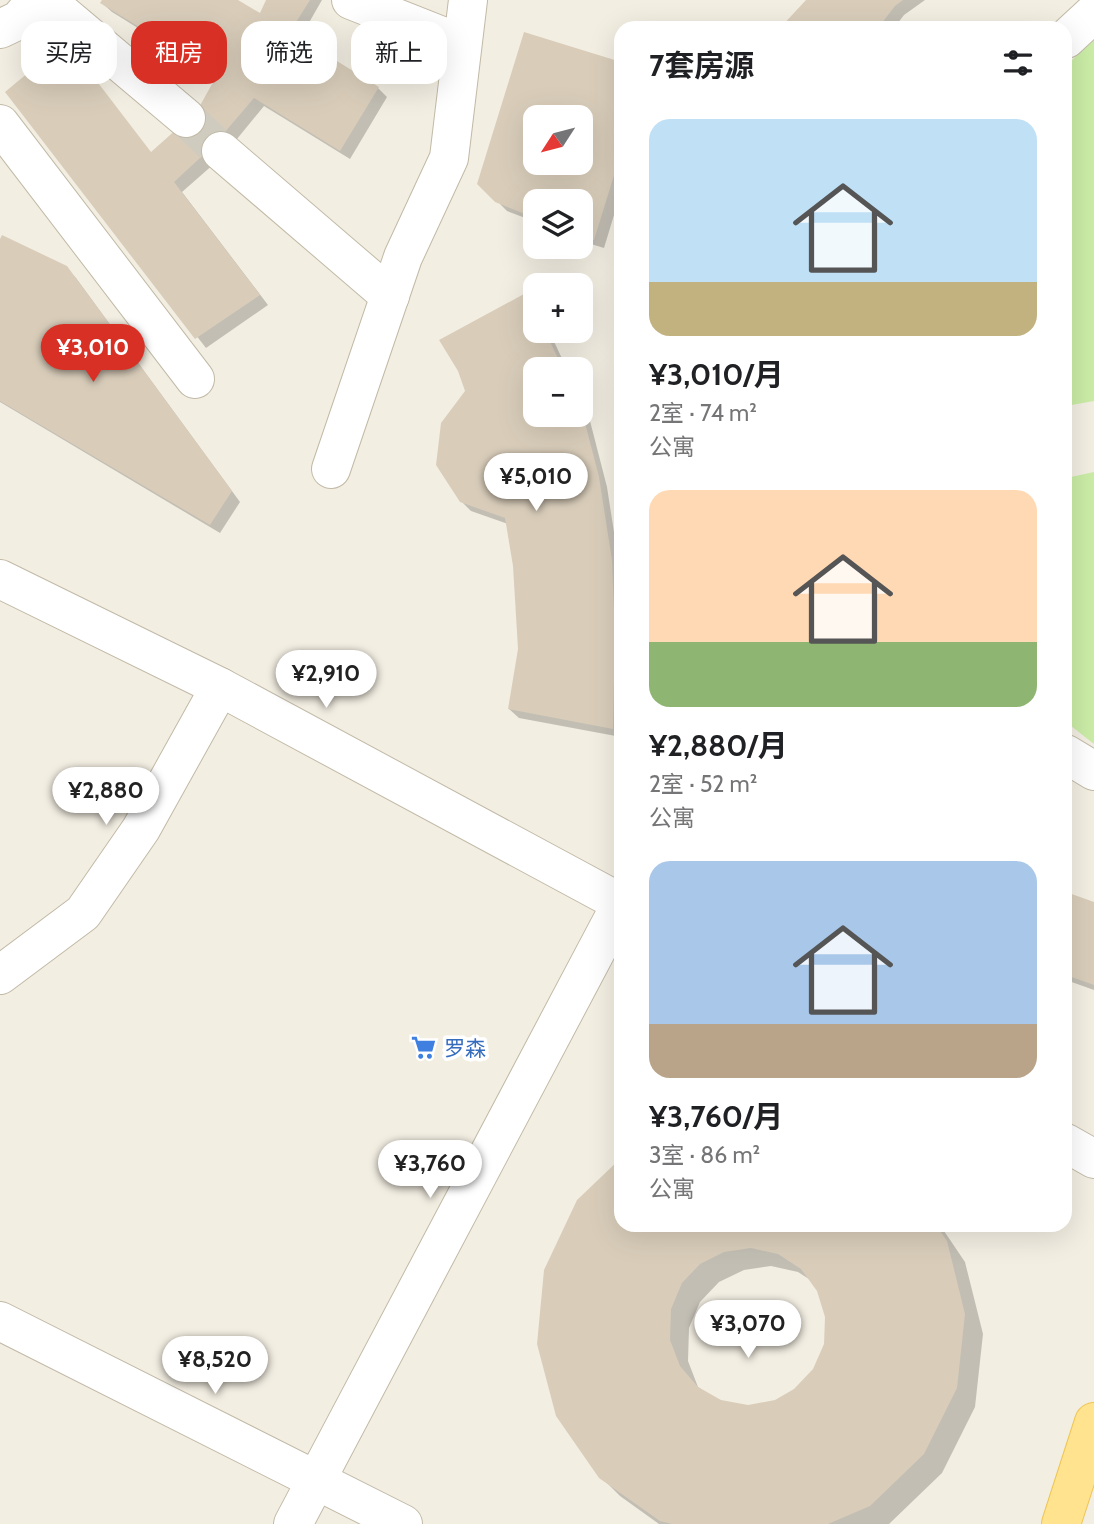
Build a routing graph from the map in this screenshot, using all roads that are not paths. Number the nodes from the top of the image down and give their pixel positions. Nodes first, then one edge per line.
1 (36, 0) edge
2 (46, 0) edge
3 (351, 0) edge
4 (468, 0) edge
5 (1094, 13) edge
6 (0, 29) edge
7 (1072, 33) edge
8 (462, 44) junction
9 (186, 118) tunnel mouth
10 (0, 124) edge
11 (221, 151) tunnel mouth
12 (390, 296) junction
13 (195, 379) dead end
14 (331, 469) dead end
15 (0, 579) edge
16 (220, 687) junction
17 (1072, 758) edge
18 (1094, 771) edge
19 (614, 900) edge
20 (614, 917) edge
21 (0, 975) edge
22 (1072, 1146) edge
23 (1094, 1159) edge
24 (0, 1321) edge
25 (1094, 1422) edge
26 (316, 1480) junction
27 (293, 1524) edge
28 (403, 1524) edge
29 (1061, 1524) edge

1 - 6 street
2 - 9 street
3 - 8 street
4 - 8 street
5 - 7 street
8 - 12 street
10 - 13 street
11 - 12 street
12 - 14 street
15 - 16 street
16 - 19 street
16 - 21 street
17 - 18 street
20 - 26 street
22 - 23 street
24 - 26 street
25 - 29 main road
26 - 27 street
26 - 28 street

